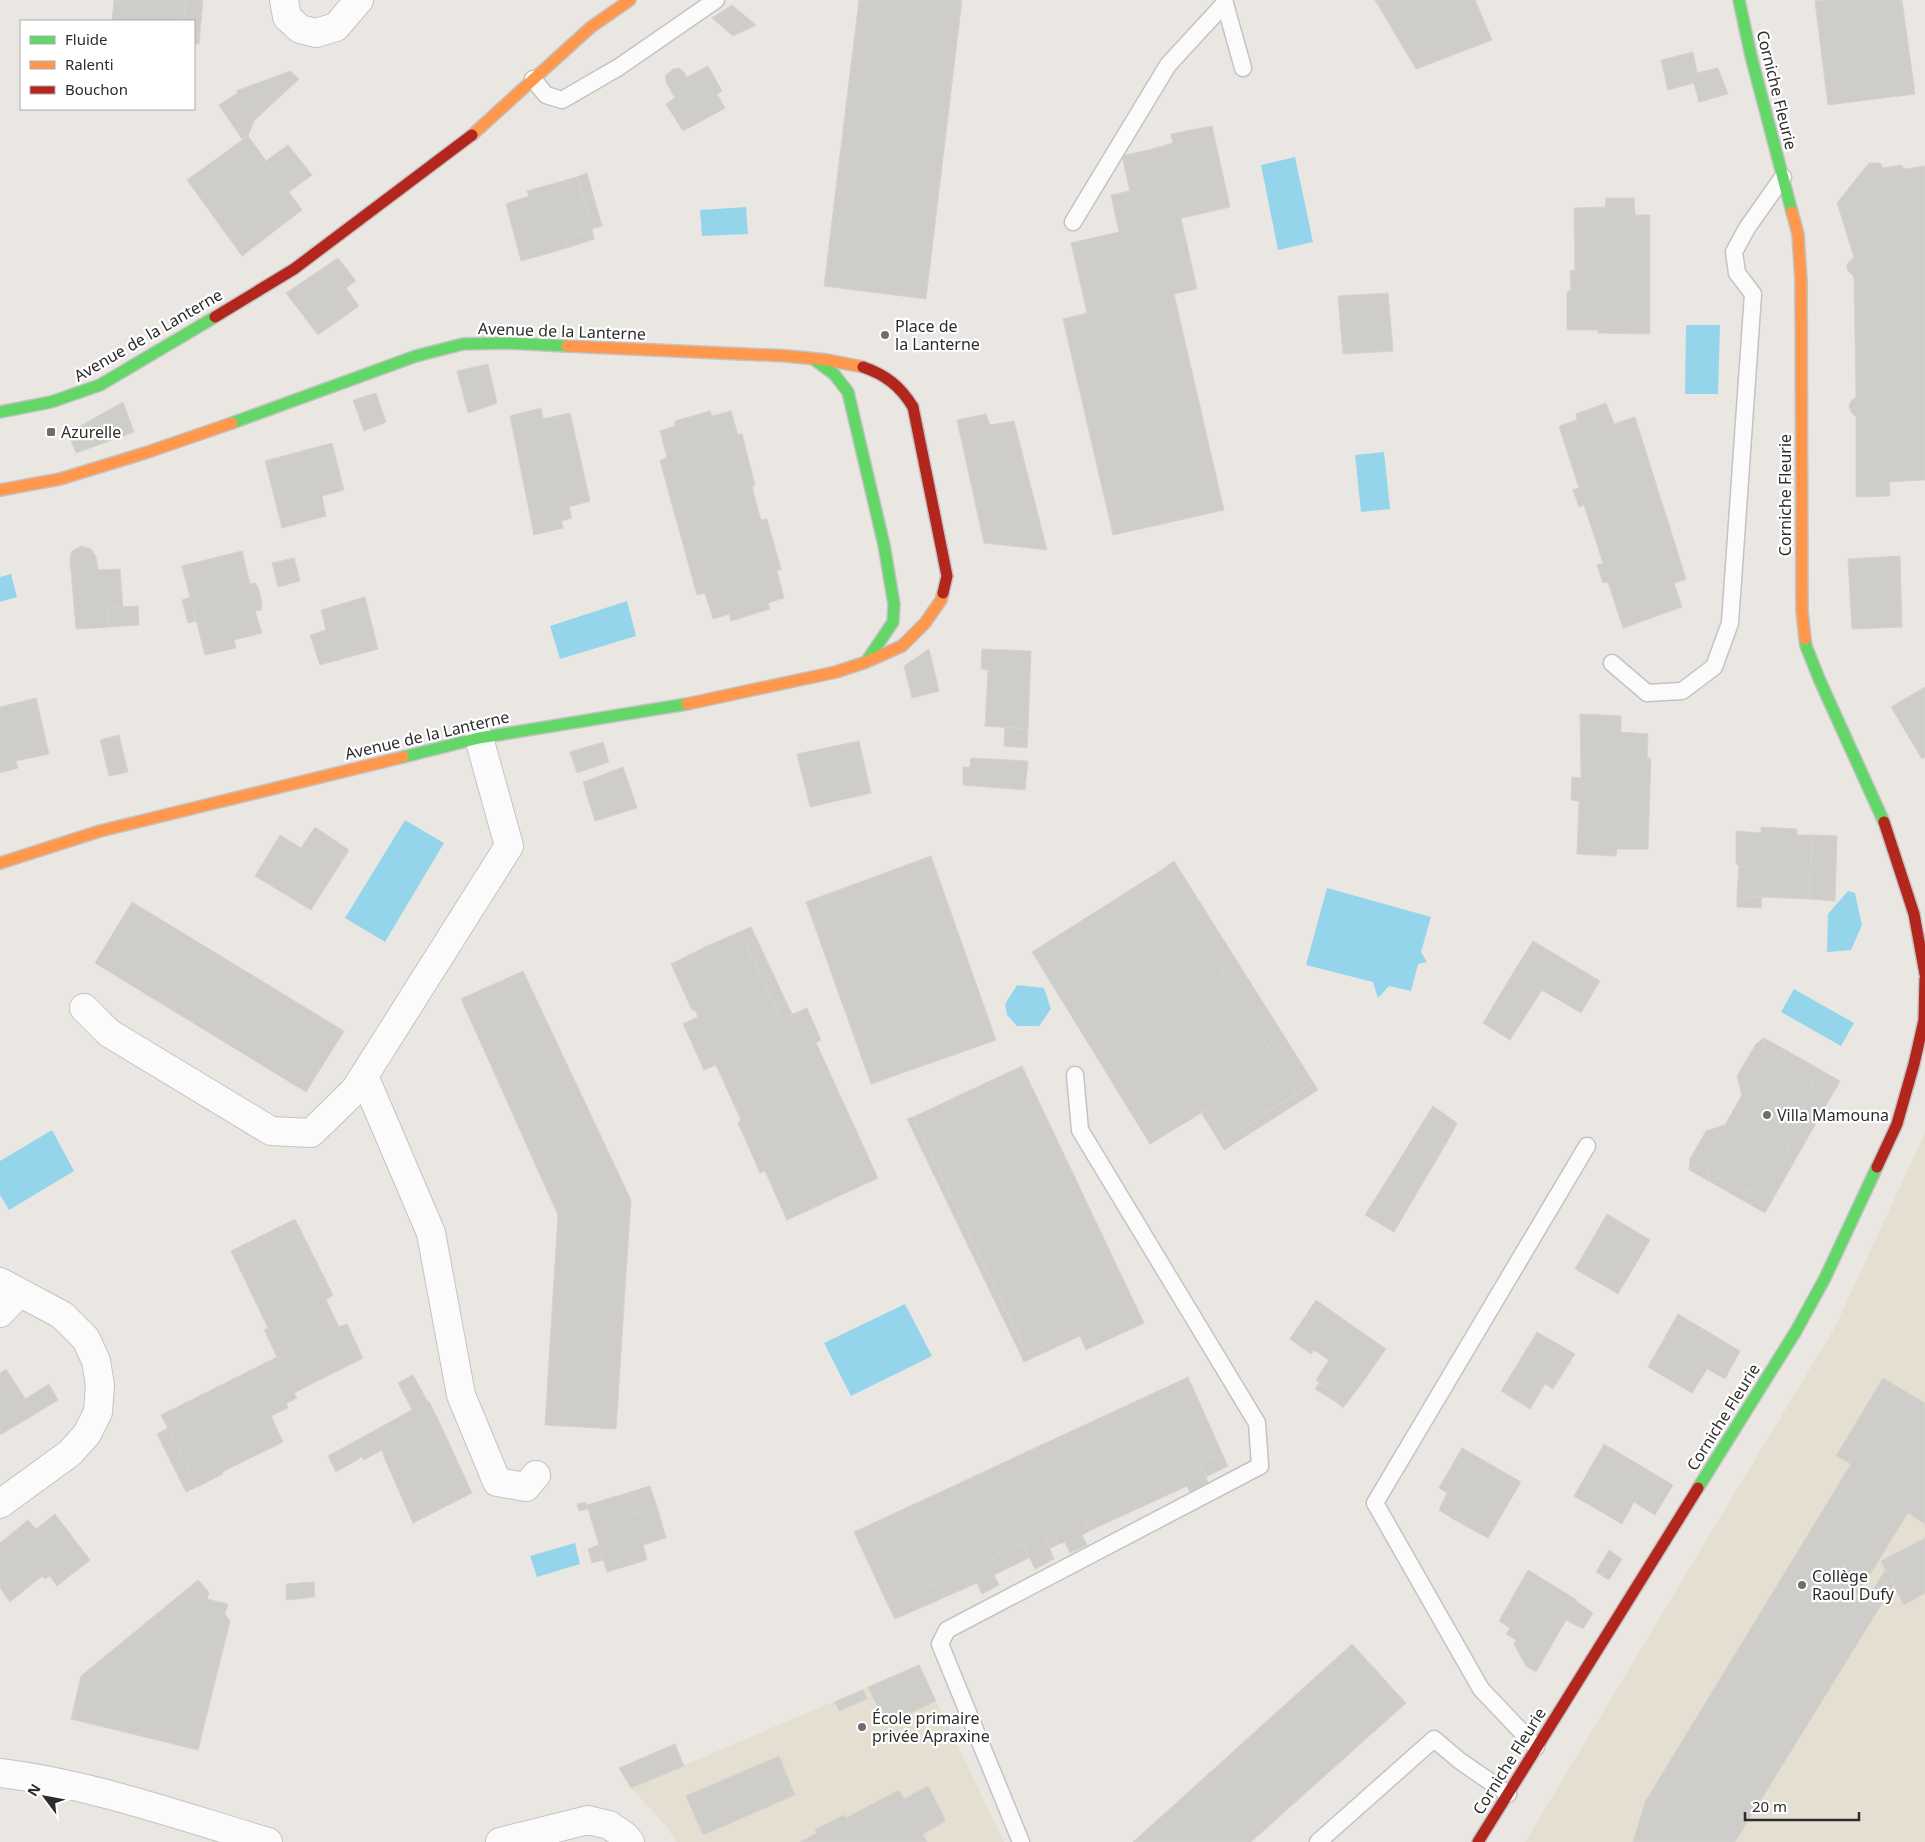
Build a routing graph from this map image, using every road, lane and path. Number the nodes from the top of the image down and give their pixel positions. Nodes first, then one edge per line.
1 (284, 0) edge
2 (359, 0) edge
3 (630, 0) edge
4 (716, 0) edge
5 (1738, 0) edge
6 (1225, 1) edge
7 (1243, 68) dead end
8 (533, 79) junction
9 (1783, 177) junction
10 (1073, 222) dead end
11 (815, 360) junction
12 (0, 412) edge
13 (0, 490) edge
14 (866, 662) junction
15 (1612, 663) dead end
16 (478, 738) junction
17 (0, 863) edge
18 (1925, 974) edge
19 (1925, 979) edge
20 (84, 1008) dead end
21 (364, 1076) junction
22 (1076, 1076) dead end
23 (1586, 1146) dead end
24 (9, 1288) edge
25 (0, 1313) edge
26 (536, 1475) dead end
27 (0, 1504) edge
28 (1536, 1747) junction
29 (0, 1773) edge
30 (1508, 1794) junction
31 (268, 1842) edge
32 (502, 1842) edge
33 (630, 1842) edge
34 (1021, 1842) edge
35 (1318, 1842) edge
36 (1478, 1842) edge

1 - 2 street
3 - 8 street, Avenue de la Lanterne
4 - 8 lane
5 - 9 street, Corniche Fleurie
6 - 7 lane
6 - 10 lane
8 - 12 street, Avenue de la Lanterne
9 - 15 lane
9 - 18 street, Corniche Fleurie
11 - 13 street, Avenue de la Lanterne
11 - 14 street
11 - 14 street, Avenue de la Lanterne
14 - 16 street, Avenue de la Lanterne
16 - 17 street, Avenue de la Lanterne
16 - 21 street
19 - 28 street, Corniche Fleurie
20 - 21 street
21 - 26 street
22 - 34 lane
23 - 28 lane
24 - 25 street
24 - 27 street
28 - 30 street, Corniche Fleurie
29 - 31 street
30 - 35 lane
30 - 36 street, Corniche Fleurie
32 - 33 street

